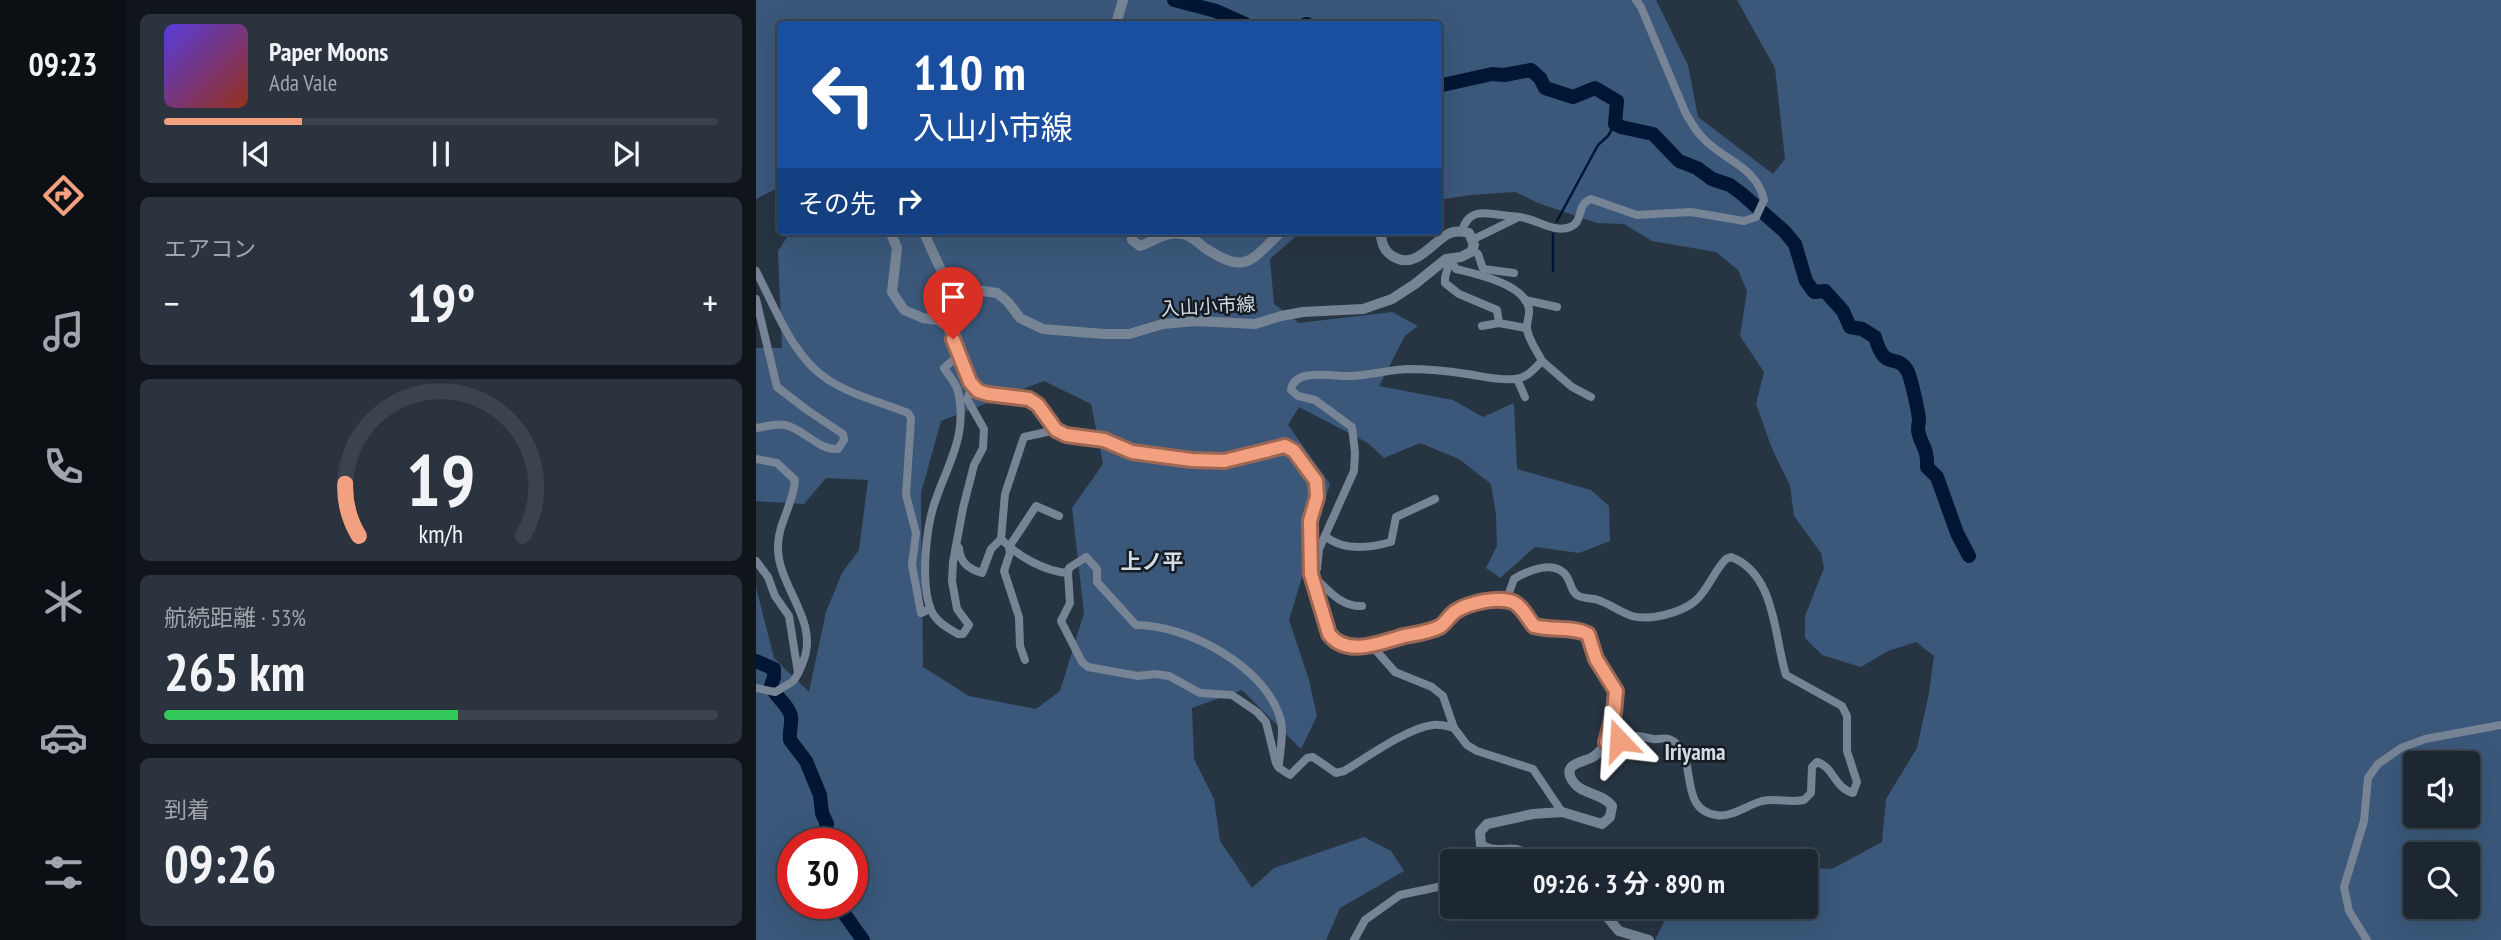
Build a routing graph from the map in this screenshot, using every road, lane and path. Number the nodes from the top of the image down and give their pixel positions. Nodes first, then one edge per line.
1 (1123, 0) edge
2 (1636, 0) edge
3 (1117, 21) edge
4 (1519, 217) junction
5 (1462, 231) junction
6 (892, 235) edge
7 (925, 235) edge
8 (1133, 235) edge
9 (1165, 235) edge
10 (1185, 235) edge
11 (1278, 235) edge
12 (1381, 235) edge
13 (1473, 244) junction
14 (1450, 259) junction
15 (756, 271) edge
16 (1514, 273) dead end
17 (756, 299) edge
18 (1525, 300) junction
19 (1557, 307) dead end
20 (1499, 323) junction
21 (1482, 326) dead end
22 (1526, 328) junction
23 (959, 355) junction
24 (1542, 361) junction
25 (1517, 379) junction
26 (974, 386) junction
27 (1525, 397) dead end
28 (1591, 397) dead end
29 (756, 428) edge
30 (1056, 430) junction
31 (756, 459) edge
32 (1435, 499) dead end
33 (1059, 516) dead end
34 (1325, 536) junction
35 (1000, 539) junction
36 (957, 543) junction
37 (1009, 547) junction
38 (756, 561) edge
39 (1068, 573) junction
40 (1311, 574) junction
41 (1506, 601) junction
42 (1362, 606) dead end
43 (930, 609) junction
44 (1372, 646) junction
45 (1025, 660) dead end
46 (798, 673) junction
47 (756, 688) edge
48 (2501, 725) edge
49 (1454, 729) junction
50 (1606, 742) junction
51 (1279, 768) junction
52 (1562, 812) junction
53 (1489, 849) edge
54 (1440, 887) edge
55 (1609, 919) edge
56 (1354, 940) edge
57 (1649, 940) edge
58 (2367, 940) edge

1 - 3 main road
2 - 4 street
4 - 5 street
4 - 13 street
5 - 12 main road
5 - 13 main road
6 - 23 main road
7 - 14 main road, 入山小市線
8 - 9 main road, 入山小市線
10 - 11 main road, 入山小市線
13 - 14 main road, 入山小市線
13 - 16 street
14 - 18 street
14 - 20 street
15 - 43 street
17 - 29 street
18 - 19 street
18 - 22 street
20 - 21 street
20 - 22 street
22 - 24 street
23 - 26 main road
23 - 43 street
24 - 25 street
24 - 28 street
25 - 27 street
25 - 34 street
26 - 30 main road
26 - 36 street
30 - 35 street
30 - 40 main road
31 - 46 street
32 - 34 street
33 - 37 street
34 - 40 street
35 - 36 street
35 - 37 street
36 - 43 street
37 - 39 street
37 - 45 street
38 - 46 street
39 - 51 street
39 - 51 street
40 - 42 street
40 - 44 main road
41 - 44 main road
41 - 50 main road
41 - 50 street
44 - 49 street
46 - 47 street
48 - 58 street
49 - 51 street
49 - 52 street
50 - 52 main road
52 - 53 main road
54 - 56 street
55 - 57 main road

